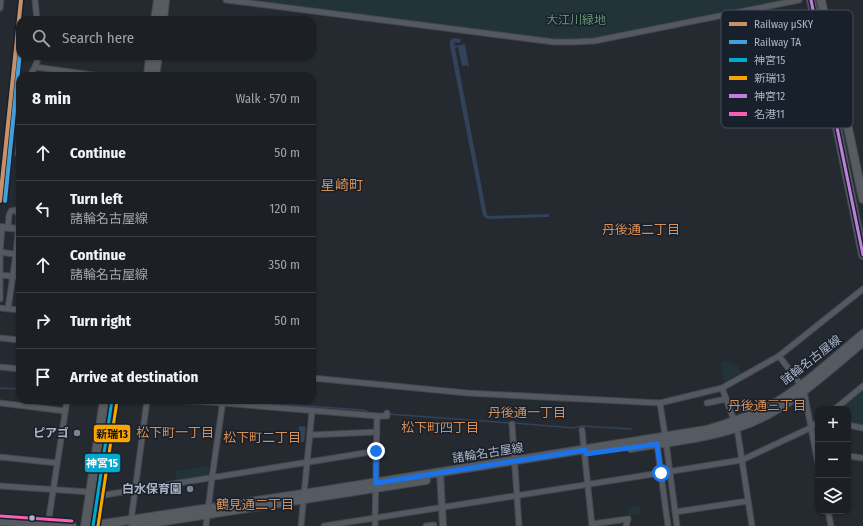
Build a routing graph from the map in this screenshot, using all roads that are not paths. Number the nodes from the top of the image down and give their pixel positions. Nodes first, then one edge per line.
1 (1, 0) edge
2 (35, 0) edge
3 (158, 0) edge
4 (165, 0) edge
5 (226, 0) edge
6 (799, 0) edge
7 (811, 0) edge
8 (821, 0) edge
9 (0, 8) edge
10 (749, 10) edge
11 (813, 10) edge
12 (823, 10) edge
13 (37, 16) edge
14 (156, 16) edge
15 (163, 16) edge
16 (721, 16) edge
17 (39, 60) edge
18 (150, 60) edge
19 (157, 60) edge
20 (36, 67) junction
21 (33, 72) edge
22 (72, 72) edge
23 (148, 72) edge
24 (156, 72) edge
25 (837, 128) edge
26 (848, 128) edge
27 (863, 199) edge
28 (16, 210) edge
29 (4, 228) edge
30 (16, 229) edge
31 (0, 252) edge
32 (16, 255) edge
33 (863, 255) edge
34 (16, 263) edge
35 (0, 275) edge
36 (13, 276) junction
37 (16, 276) edge
38 (863, 289) edge
39 (0, 299) edge
40 (0, 308) edge
41 (8, 309) junction
42 (16, 310) edge
43 (863, 334) edge
44 (0, 338) edge
45 (16, 340) edge
46 (863, 342) edge
47 (779, 356) junction
48 (0, 367) edge
49 (16, 369) edge
50 (316, 378) edge
51 (863, 386) edge
52 (722, 388) junction
53 (802, 388) junction
54 (726, 399) junction
55 (0, 403) edge
56 (660, 403) junction
57 (66, 404) edge
58 (104, 404) edge
59 (111, 404) edge
60 (146, 404) edge
61 (223, 404) edge
62 (250, 404) edge
63 (707, 404) dead end
64 (839, 406) edge
65 (65, 411) junction
66 (312, 411) junction
67 (387, 414) dead end
68 (377, 416) junction
69 (512, 424) dead end
70 (815, 424) edge
71 (735, 425) junction
72 (851, 426) edge
73 (810, 428) junction
74 (863, 428) edge
75 (582, 430) dead end
76 (377, 432) junction
77 (310, 435) junction
78 (666, 439) junction
79 (657, 444) junction
80 (815, 446) edge
81 (376, 451) junction
82 (585, 452) junction
83 (851, 456) edge
84 (0, 457) edge
85 (863, 458) edge
86 (742, 460) junction
87 (57, 462) junction
88 (308, 463) junction
89 (515, 463) junction
90 (670, 472) junction
91 (661, 473) junction
92 (440, 475) junction
93 (212, 478) junction
94 (588, 485) junction
95 (0, 486) edge
96 (376, 486) junction
97 (135, 489) junction
98 (53, 490) junction
99 (94, 494) junction
100 (518, 496) junction
101 (303, 497) junction
102 (748, 501) junction
103 (442, 508) junction
104 (208, 511) junction
105 (675, 512) junction
106 (829, 514) edge
107 (375, 518) junction
108 (0, 521) edge
109 (48, 524) junction
110 (132, 524) edge
111 (592, 525) edge
112 (72, 526) edge
113 (90, 526) edge
114 (206, 526) edge
115 (301, 526) edge
116 (324, 526) edge
117 (375, 526) edge
118 (426, 526) edge
119 (434, 526) edge
120 (444, 526) edge
121 (519, 526) edge
122 (626, 526) edge
123 (668, 526) edge
124 (677, 526) edge
125 (752, 526) edge
126 (831, 526) edge

1 - 9 street
2 - 13 street
3 - 14 highway
4 - 15 highway
5 - 16 street
6 - 10 street
7 - 11 highway
8 - 12 highway
17 - 20 street
18 - 23 highway
19 - 24 highway
20 - 21 street
20 - 22 street
25 - 33 highway
26 - 27 highway
28 - 29 street
29 - 30 street
29 - 31 street
31 - 32 street
31 - 35 street
34 - 36 street
35 - 36 street
35 - 39 street
36 - 37 street
36 - 41 street
38 - 47 street
40 - 41 street
41 - 42 street
43 - 53 main road, 諸輪名古屋線
44 - 45 street
46 - 53 main road, 諸輪名古屋線
47 - 52 street
47 - 53 street
48 - 49 street
50 - 56 street
51 - 64 street
52 - 54 street
52 - 56 street
53 - 71 main road, 諸輪名古屋線
53 - 73 street
54 - 63 street
54 - 71 street
55 - 65 street
56 - 78 street
57 - 65 street
58 - 99 highway
59 - 99 highway
60 - 97 street
61 - 93 street
62 - 66 street
65 - 87 street
66 - 68 street
66 - 77 street
67 - 68 street
68 - 76 street
69 - 89 street
70 - 73 street
71 - 78 main road, 諸輪名古屋線
71 - 86 street
72 - 74 street
73 - 80 street
73 - 86 street
75 - 82 street
76 - 77 street
76 - 81 street
77 - 88 street
78 - 79 main road, 諸輪名古屋線
78 - 82 main road, 諸輪名古屋線
78 - 90 street
79 - 82 main road, 諸輪名古屋線
79 - 91 street
81 - 88 street
81 - 96 street
82 - 89 main road, 諸輪名古屋線
82 - 94 street
83 - 85 street
84 - 87 street
86 - 90 street
86 - 102 street
87 - 98 street
88 - 93 street
88 - 101 street
89 - 92 main road, 諸輪名古屋線
89 - 100 street
90 - 91 street
90 - 105 street
91 - 94 street
91 - 123 street
92 - 96 main road, 諸輪名古屋線
92 - 103 street
93 - 97 street
93 - 104 street
94 - 100 street
94 - 111 street
95 - 98 street
96 - 101 main road, 諸輪名古屋線
96 - 107 street
97 - 99 street
97 - 110 street
98 - 99 street
98 - 109 street
99 - 113 highway
100 - 103 street
100 - 121 street
101 - 104 main road, 諸輪名古屋線
101 - 115 street
102 - 105 street
102 - 125 street
103 - 107 street
103 - 120 street
104 - 110 main road, 諸輪名古屋線
104 - 114 street
105 - 124 street
106 - 126 street
107 - 116 street
107 - 117 street
108 - 109 main road
109 - 112 main road
110 - 113 main road, 諸輪名古屋線
111 - 122 street
118 - 119 street

